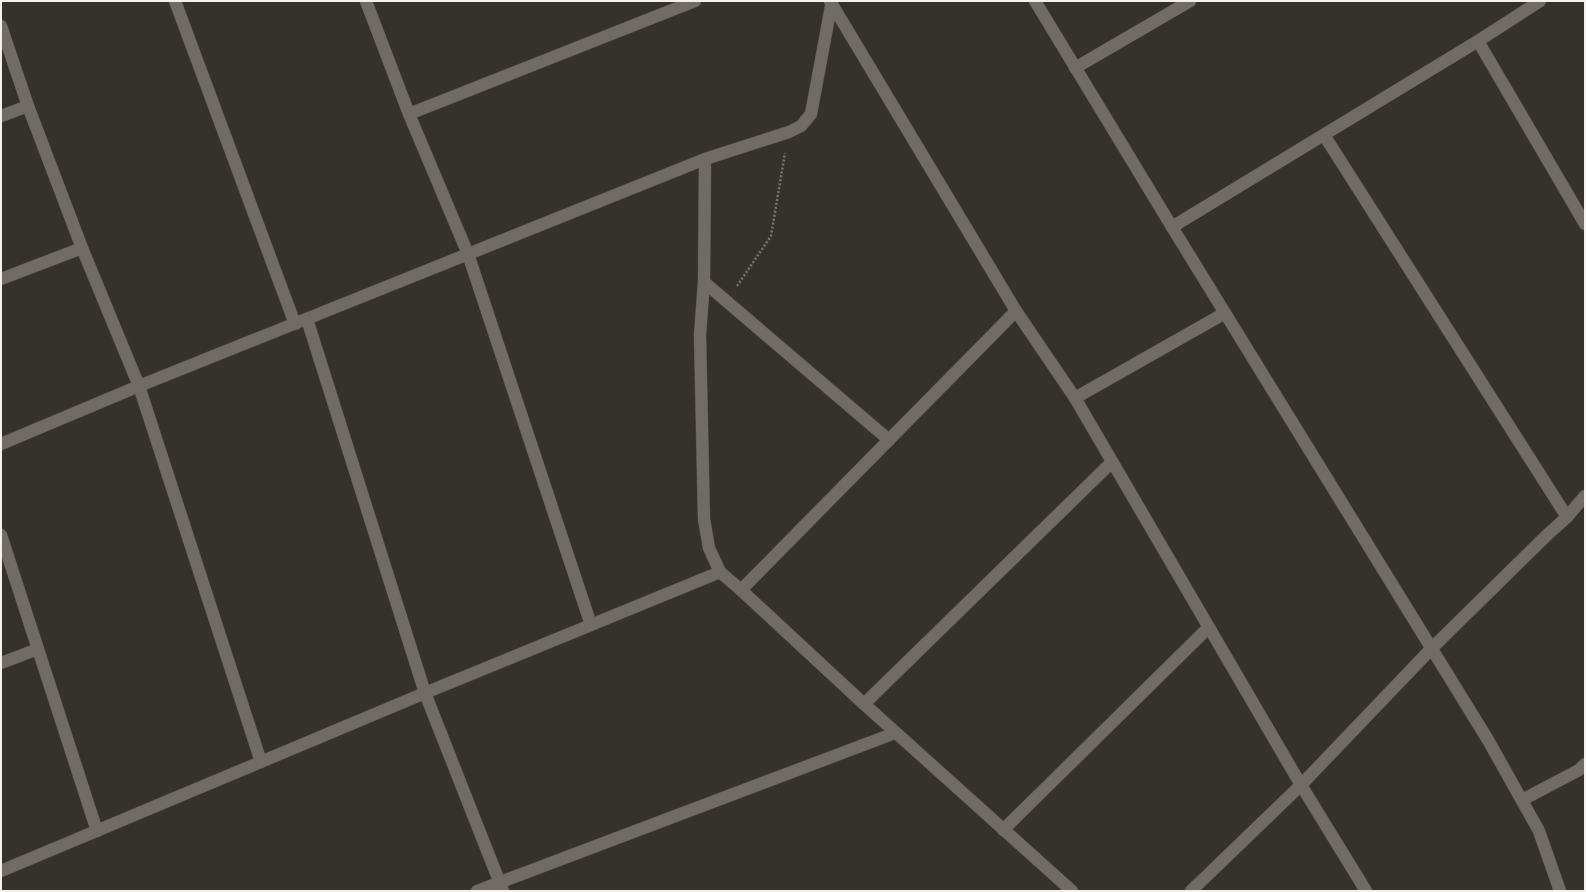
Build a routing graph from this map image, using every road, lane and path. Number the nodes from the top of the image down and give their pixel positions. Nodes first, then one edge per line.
1 (175, 1) edge
2 (366, 1) edge
3 (695, 1) edge
4 (831, 1) edge
5 (1035, 1) edge
6 (1190, 1) edge
7 (1540, 1) edge
8 (1, 26) edge
9 (1478, 42) junction
10 (1076, 68) junction
11 (28, 106) junction
12 (409, 114) junction
13 (1, 116) edge
14 (789, 132) junction
15 (1324, 135) junction
16 (705, 159) junction
17 (1585, 224) edge
18 (1172, 226) junction
19 (82, 248) junction
20 (468, 254) junction
21 (1, 279) edge
22 (704, 282) junction
23 (727, 302) junction
24 (1016, 312) junction
25 (1225, 313) junction
26 (307, 319) junction
27 (295, 324) junction
28 (139, 386) junction
29 (1075, 398) junction
30 (889, 440) junction
31 (1, 444) edge
32 (1112, 462) junction
33 (1585, 496) edge
34 (1567, 517) junction
35 (1, 535) edge
36 (720, 572) junction
37 (741, 590) junction
38 (591, 625) junction
39 (1209, 627) junction
40 (38, 649) junction
41 (1431, 649) junction
42 (1, 663) edge
43 (425, 693) junction
44 (864, 704) junction
45 (895, 733) junction
46 (261, 762) junction
47 (1585, 764) edge
48 (1301, 785) junction
49 (1522, 800) junction
50 (97, 830) junction
51 (1003, 830) junction
52 (1, 871) edge
53 (501, 887) edge
54 (477, 891) edge
55 (1070, 891) edge
56 (1191, 891) edge
57 (1366, 891) edge
58 (1560, 891) edge

1 - 27 street
2 - 12 street
3 - 12 street
4 - 14 street
4 - 24 street
5 - 10 street
6 - 10 street
7 - 9 street
8 - 11 street
9 - 15 street
9 - 17 street
10 - 18 street
11 - 13 street
11 - 19 street
12 - 20 street
14 - 16 street
14 - 23 path
15 - 18 street
15 - 34 street
16 - 20 street
16 - 22 street
18 - 25 street
19 - 21 street
19 - 28 street
20 - 26 street
20 - 38 street
22 - 23 street
22 - 36 street
23 - 30 street
24 - 29 street
24 - 30 street
25 - 29 street
25 - 41 street
26 - 27 street
26 - 43 street
27 - 28 street
28 - 31 street
28 - 46 street
29 - 32 street
30 - 37 street
32 - 39 street
32 - 44 street
33 - 34 street
34 - 41 street
35 - 40 street
36 - 37 street
36 - 38 street
37 - 44 street
38 - 43 street
39 - 48 street
39 - 51 street
40 - 42 street
40 - 50 street
41 - 48 street
41 - 49 street
43 - 46 street
43 - 53 street
44 - 45 street
45 - 51 street
45 - 53 street
46 - 50 street
47 - 49 street
48 - 56 street
48 - 57 street
49 - 58 street
50 - 52 street
51 - 55 street
53 - 54 street

